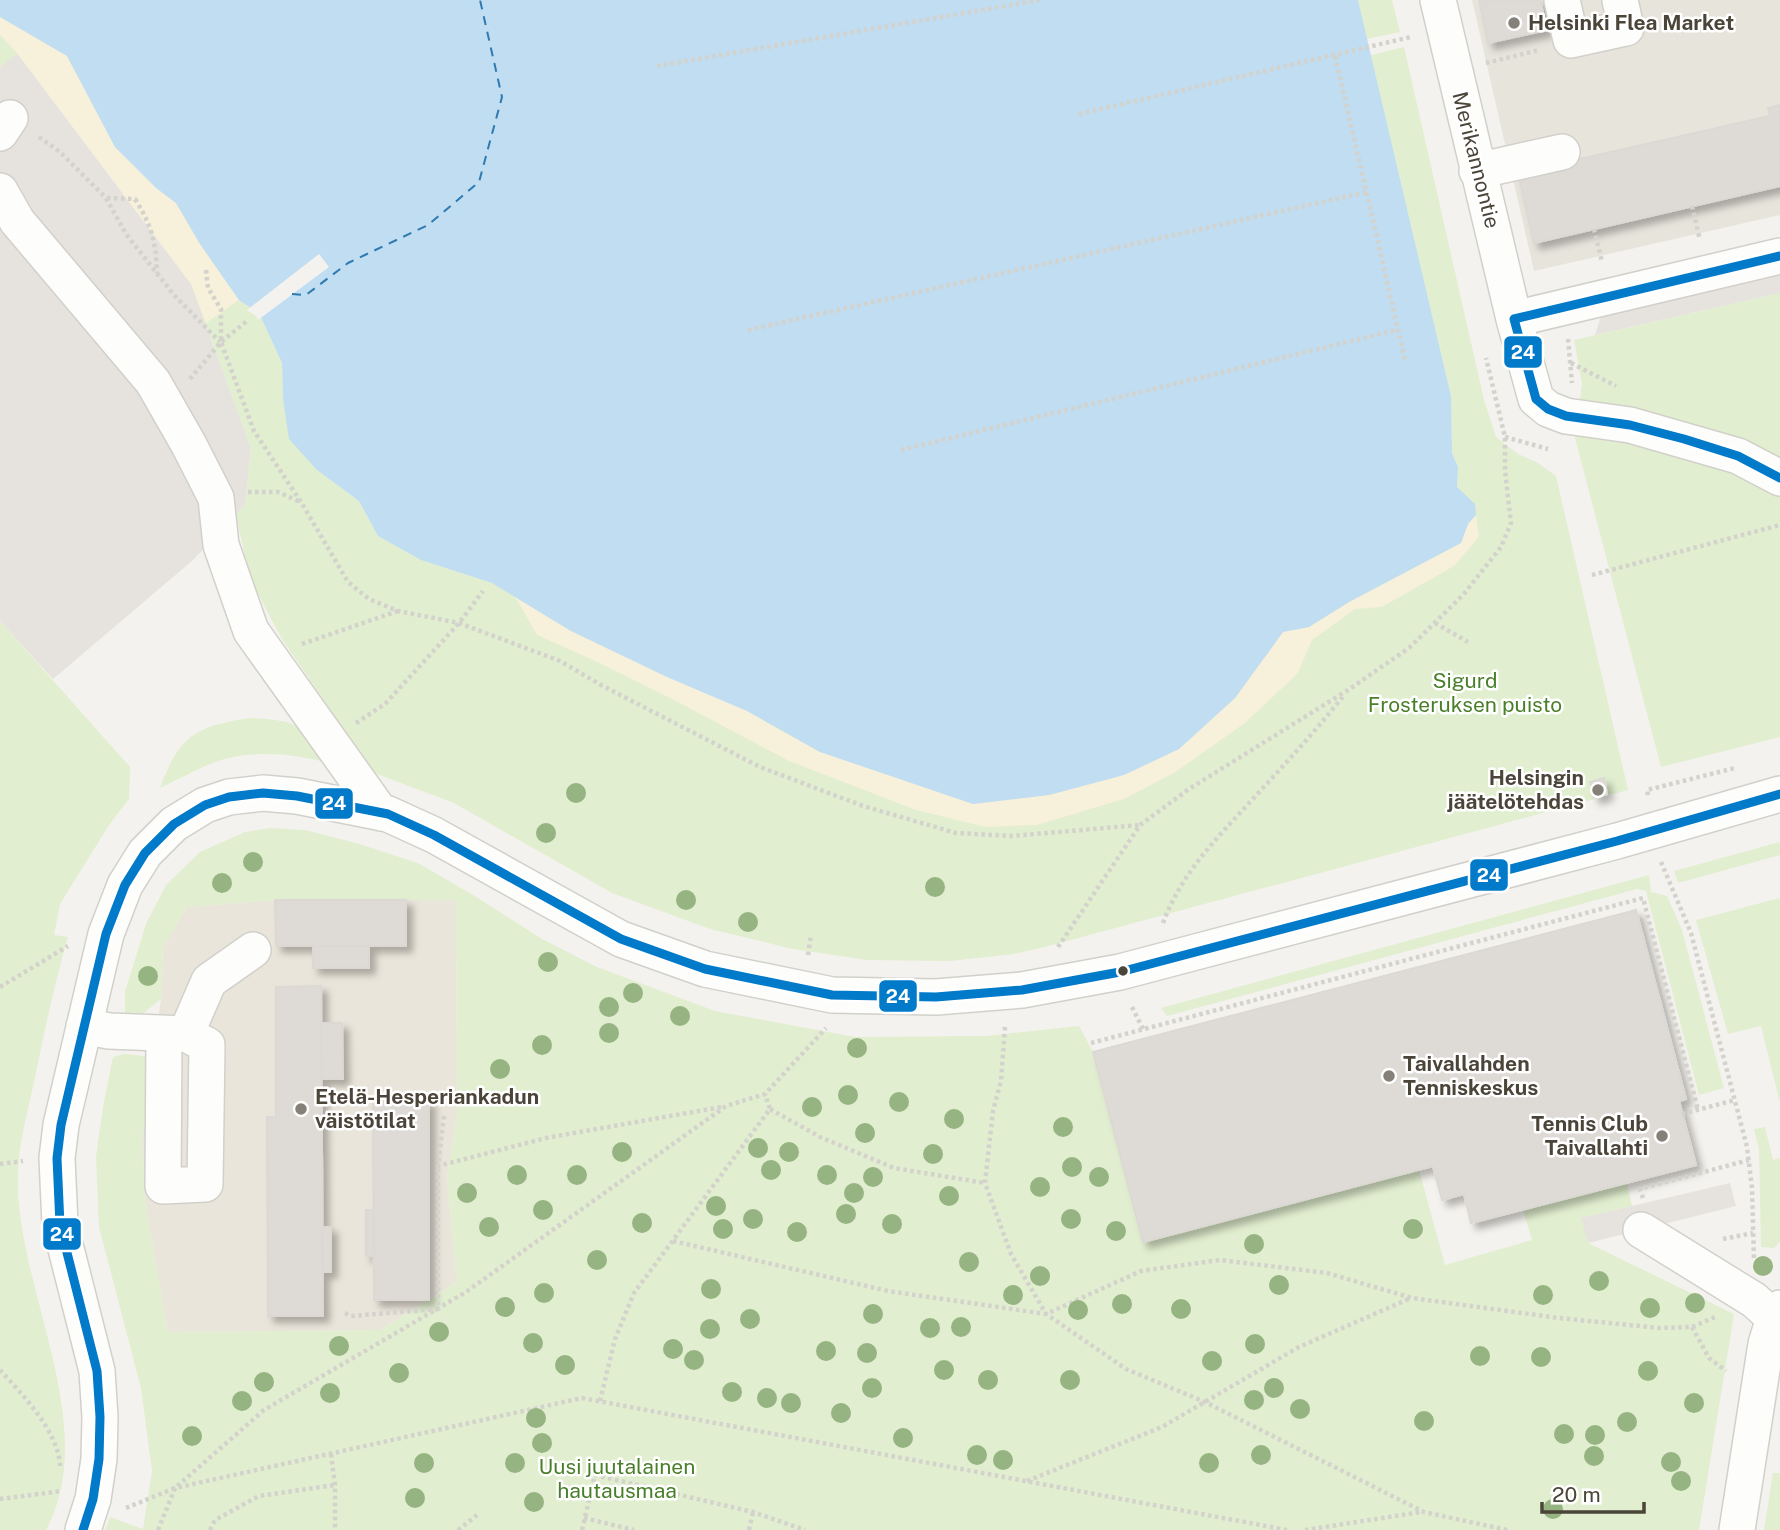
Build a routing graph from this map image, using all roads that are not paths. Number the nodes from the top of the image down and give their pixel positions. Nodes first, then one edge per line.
1 (1438, 0) edge
2 (1562, 0) edge
3 (1620, 0) edge
4 (1562, 152) dead end
5 (1477, 171) junction
6 (0, 191) edge
7 (1780, 256) edge
8 (1514, 320) junction
9 (1780, 478) edge
10 (1780, 794) edge
11 (381, 813) junction
12 (253, 950) dead end
13 (84, 1026) junction
14 (1642, 1216) road end
15 (1769, 1309) edge
16 (99, 1513) edge
17 (1737, 1530) edge

1 - 5 street, Merikannontie
2 - 3 street
4 - 5 street
5 - 8 street, Merikannontie
6 - 11 street
7 - 8 street
8 - 9 street, Merikannontie
10 - 11 street
11 - 13 street
12 - 13 street
13 - 16 street
14 - 15 street
15 - 17 street

